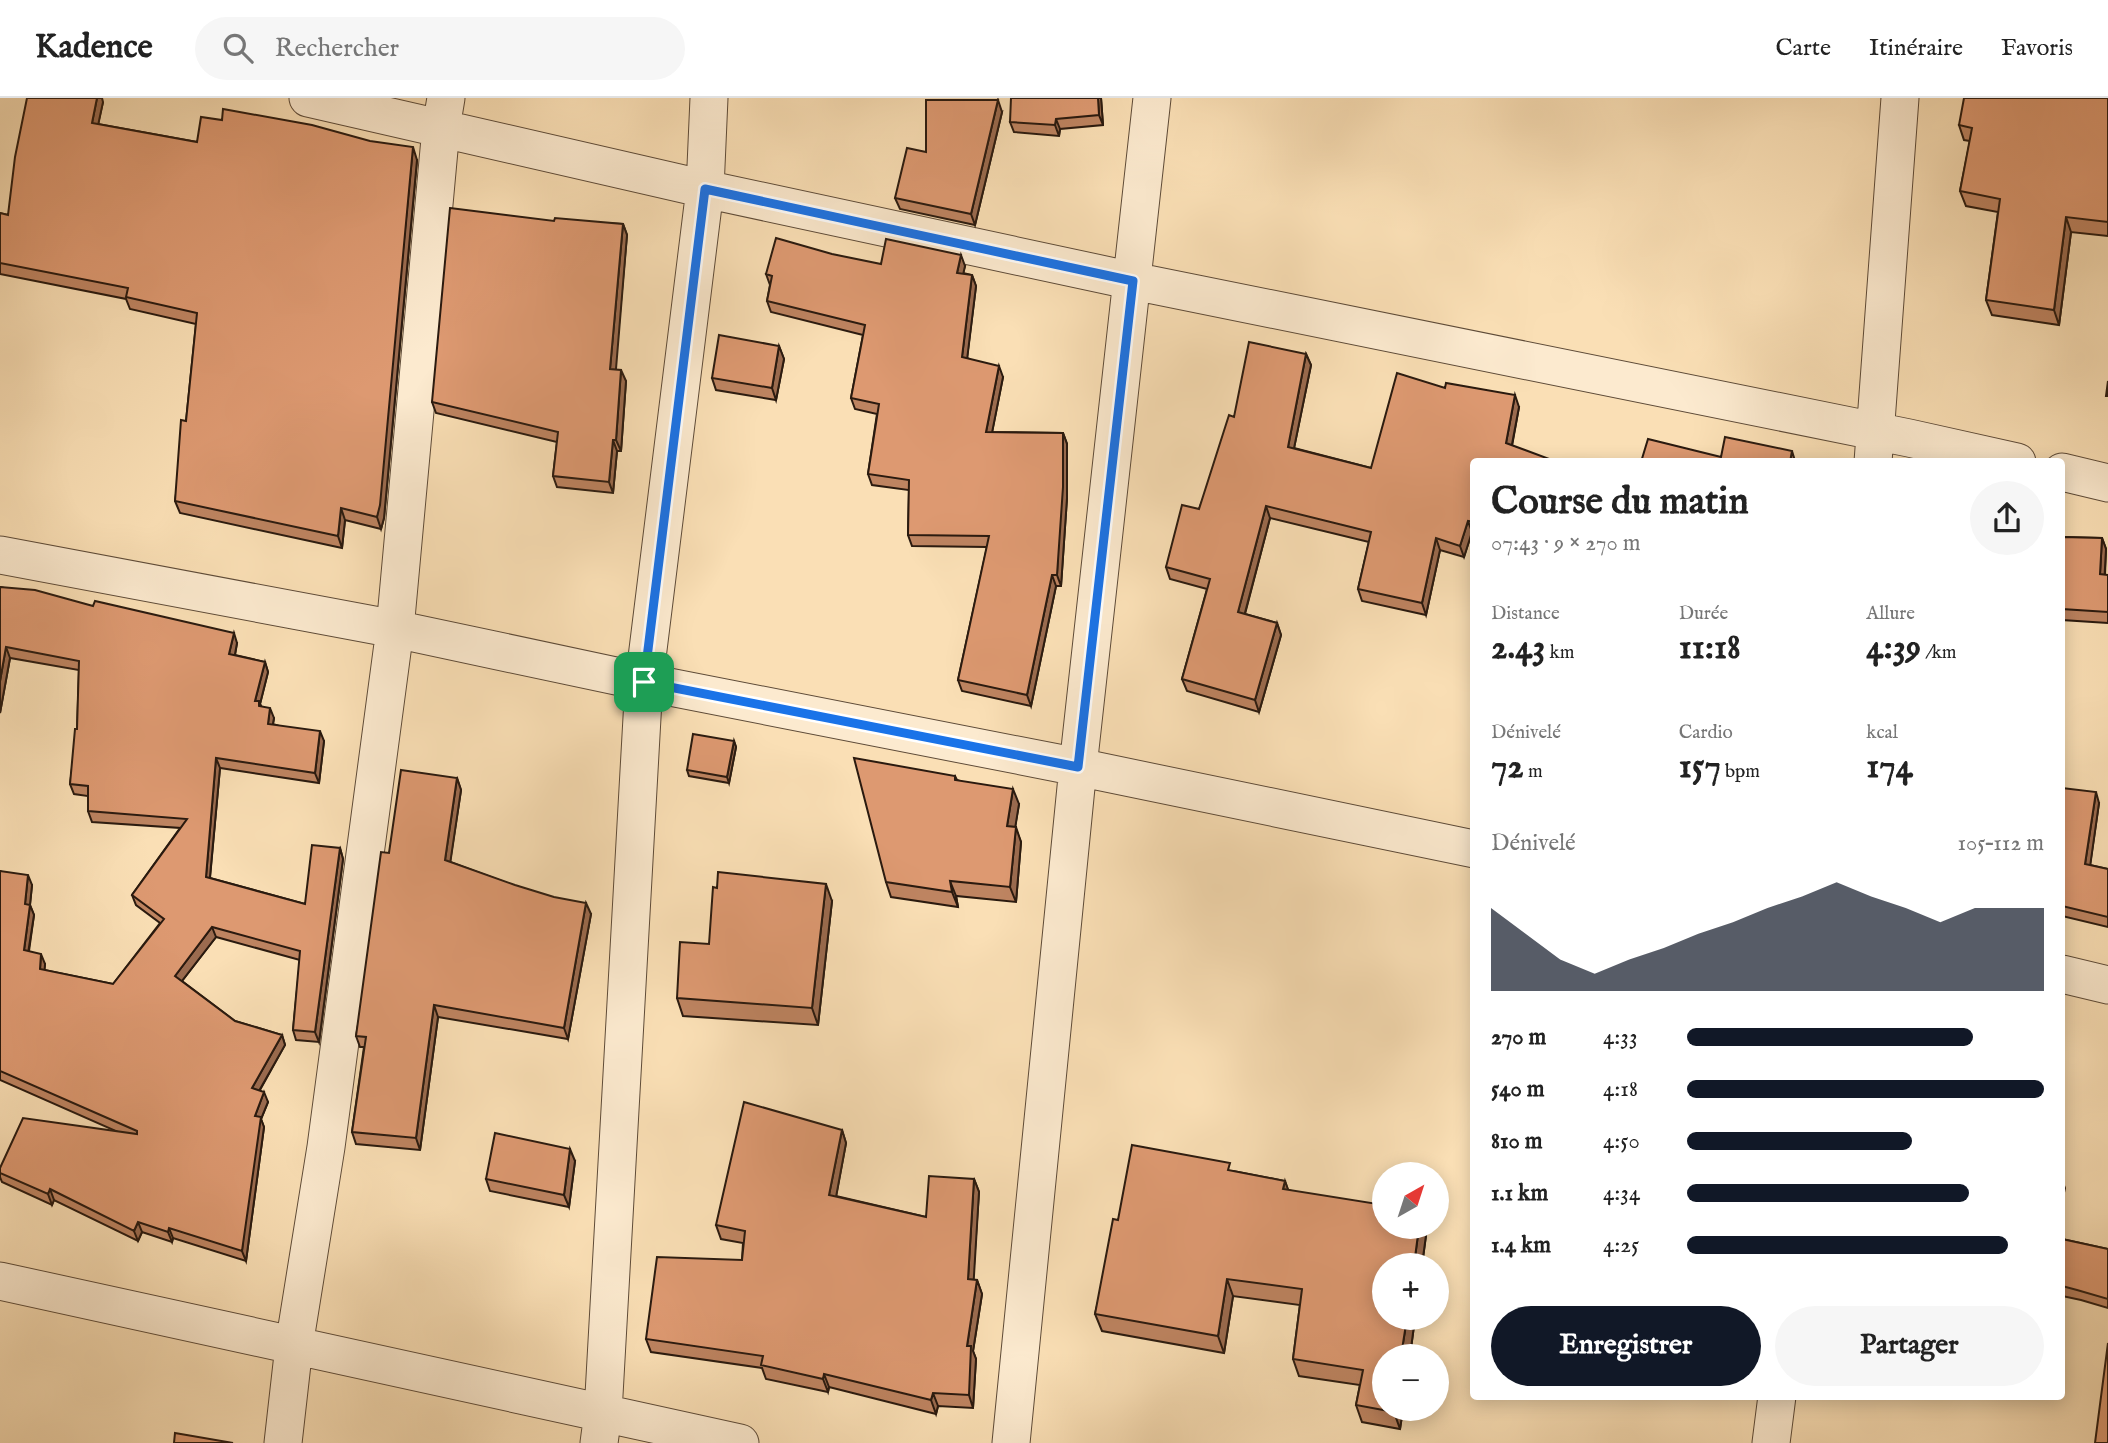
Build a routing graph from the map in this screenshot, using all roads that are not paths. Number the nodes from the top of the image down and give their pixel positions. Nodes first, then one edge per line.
1 (307, 98) edge
2 (709, 98) edge
3 (1152, 98) edge
4 (1900, 98) edge
5 (444, 113) edge
6 (705, 189) junction
7 (1133, 281) junction
8 (1874, 447) edge
9 (1979, 458) edge
10 (2065, 473) edge
11 (2108, 483) edge
12 (0, 555) edge
13 (395, 629) junction
14 (644, 682) junction
15 (1078, 767) junction
16 (1470, 848) edge
17 (2065, 975) edge
18 (2108, 985) edge
19 (0, 1281) edge
20 (294, 1346) junction
21 (1776, 1400) edge
22 (601, 1428) edge
23 (283, 1443) edge
24 (740, 1443) edge
25 (1011, 1443) edge
26 (1771, 1443) edge

1 - 5 street
2 - 6 street
3 - 7 street
4 - 8 street
5 - 6 street
5 - 13 street
6 - 7 street
6 - 14 street
7 - 8 street
7 - 15 street
8 - 9 street
10 - 11 street
12 - 13 street
13 - 14 street
13 - 20 street
14 - 15 street
14 - 22 street
15 - 16 street
15 - 25 street
17 - 18 street
19 - 20 street
20 - 22 street
20 - 23 street
21 - 26 street
22 - 24 street

